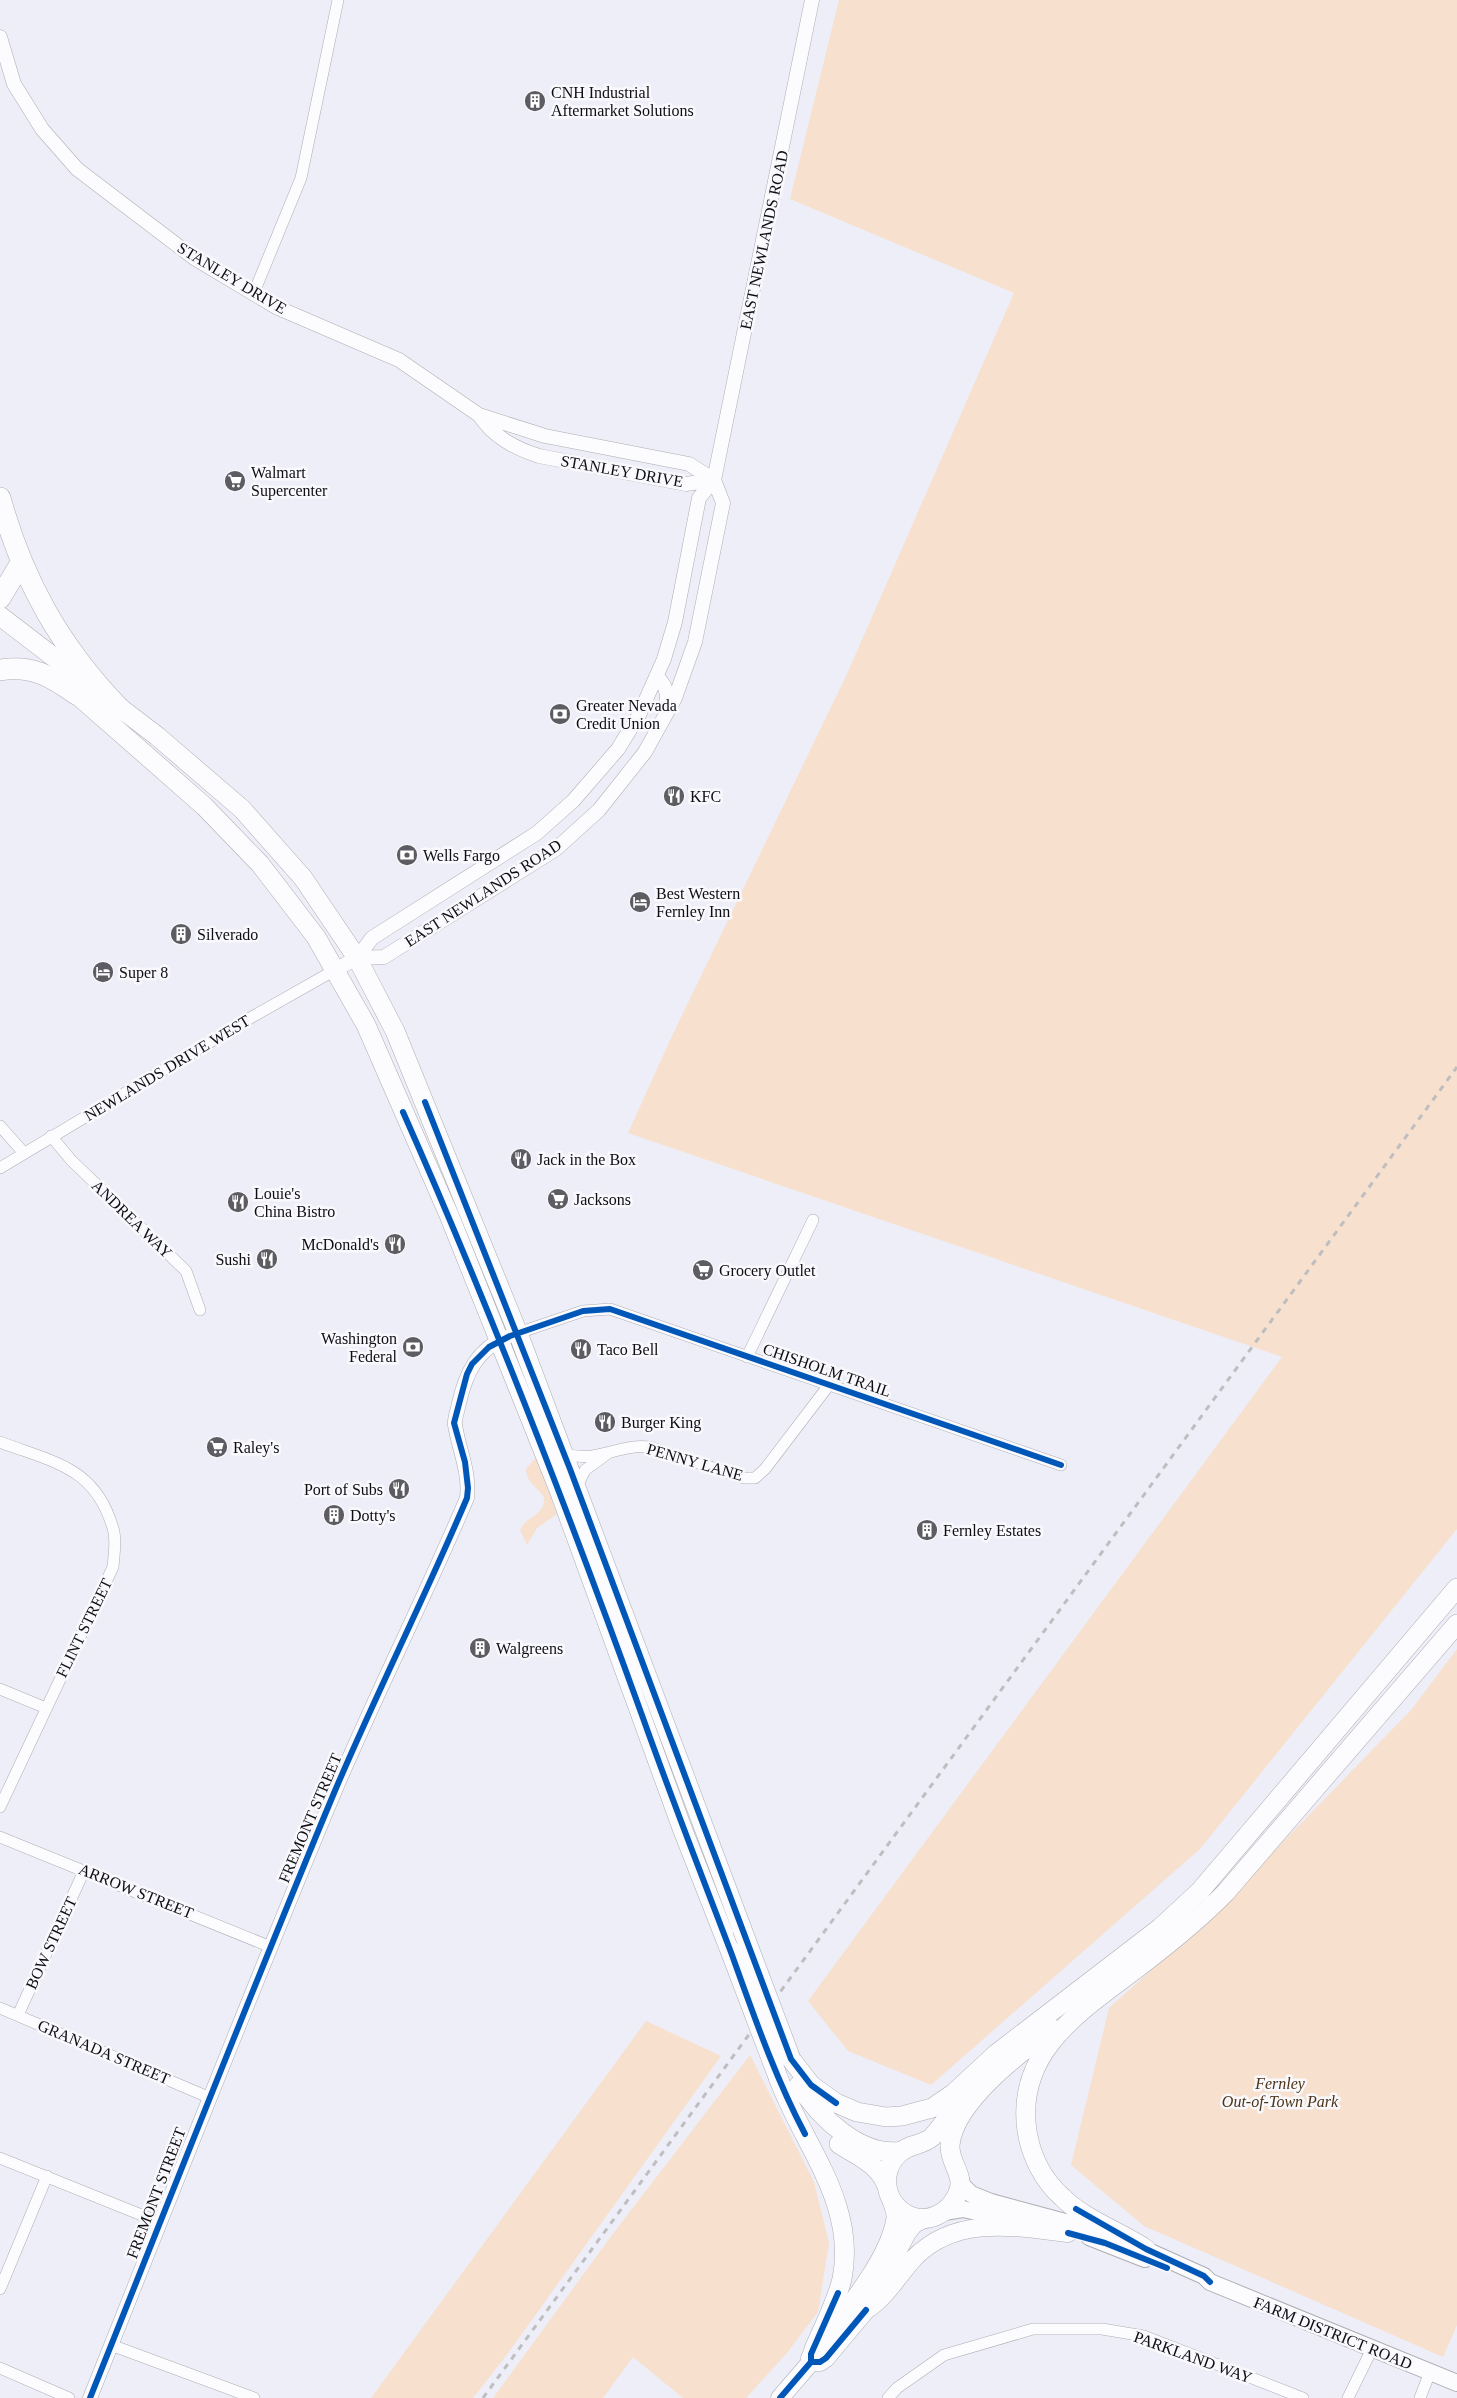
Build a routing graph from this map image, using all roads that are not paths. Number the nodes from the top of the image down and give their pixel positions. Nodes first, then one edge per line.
1 (338, 0) edge
2 (812, 0) edge
3 (0, 37) edge
4 (253, 295) junction
5 (479, 416) junction
6 (714, 480) junction
7 (0, 498) edge
8 (21, 563) junction
9 (0, 598) edge
10 (0, 617) edge
11 (0, 670) edge
12 (657, 677) junction
13 (76, 694) junction
14 (120, 709) junction
15 (665, 718) junction
16 (357, 958) junction
17 (335, 970) junction
18 (0, 1126) edge
19 (51, 1136) junction
20 (23, 1152) junction
21 (0, 1168) edge
22 (813, 1220) dead end
23 (200, 1310) dead end
24 (583, 1311) joint
25 (518, 1333) junction
26 (500, 1340) junction
27 (747, 1357) junction
28 (829, 1385) junction
29 (0, 1442) edge
30 (563, 1452) junction
31 (608, 1453) junction
32 (1061, 1465) dead end
33 (577, 1486) junction
34 (1457, 1588) edge
35 (1457, 1624) edge
36 (0, 1689) edge
37 (46, 1708) junction
38 (1308, 1764) junction
39 (0, 1807) edge
40 (0, 1837) edge
41 (1259, 1856) junction
42 (84, 1870) junction
43 (271, 1946) junction
44 (0, 2008) edge
45 (18, 2015) junction
46 (1069, 2020) junction
47 (791, 2059) junction
48 (778, 2076) junction
49 (971, 2079) junction
50 (208, 2097) junction
51 (920, 2144) junction
52 (902, 2151) junction
53 (0, 2158) edge
54 (953, 2160) junction
55 (47, 2176) junction
56 (960, 2178) junction
57 (886, 2184) junction
58 (892, 2202) junction
59 (944, 2212) junction
60 (926, 2218) junction
61 (159, 2222) junction
62 (1068, 2232) junction
63 (1146, 2249) junction
64 (1210, 2282) junction
65 (0, 2289) edge
66 (866, 2310) junction
67 (111, 2345) junction
68 (1372, 2349) junction
69 (813, 2356) junction
70 (0, 2368) edge
71 (1430, 2372) junction
72 (1457, 2383) edge
73 (69, 2398) edge
74 (90, 2398) edge
75 (254, 2398) edge
76 (780, 2398) edge
77 (888, 2398) edge
78 (1303, 2398) edge
79 (1348, 2398) edge
80 (1420, 2398) edge

1 - 4 street
2 - 6 street, EAST NEWLANDS ROAD
3 - 4 street, STANLEY DRIVE
4 - 5 street, STANLEY DRIVE
5 - 6 street, STANLEY DRIVE
5 - 6 street, STANLEY DRIVE
6 - 12 street, EAST NEWLANDS ROAD
6 - 15 street, EAST NEWLANDS ROAD
7 - 8 highway
8 - 9 highway
8 - 14 highway
10 - 13 highway
10 - 14 highway
11 - 13 highway
12 - 15 street
12 - 16 street, EAST NEWLANDS ROAD
13 - 17 highway
14 - 16 highway
15 - 16 street, EAST NEWLANDS ROAD
16 - 17 street, EAST NEWLANDS ROAD
16 - 25 highway
17 - 19 street, NEWLANDS DRIVE WEST
17 - 26 highway
18 - 20 street
19 - 20 street, NEWLANDS DRIVE WEST
19 - 23 street, ANDREA WAY
20 - 21 street, NEWLANDS DRIVE WEST
22 - 27 street
24 - 25 street, FREMONT STREET
24 - 27 street, CHISHOLM TRAIL
25 - 26 street, FREMONT STREET
25 - 30 highway
26 - 43 street, FREMONT STREET
26 - 48 highway, bridge
27 - 28 street, CHISHOLM TRAIL
28 - 31 street, PENNY LANE
28 - 32 street, CHISHOLM TRAIL
29 - 37 street, FLINT STREET
30 - 31 street, PENNY LANE
30 - 33 highway
31 - 33 street, PENNY LANE
33 - 47 highway, bridge
34 - 38 highway
35 - 41 highway
36 - 37 street
37 - 39 street, FLINT STREET
38 - 41 highway
38 - 49 highway
40 - 42 street, ARROW STREET
41 - 46 highway
42 - 43 street, ARROW STREET
42 - 45 street, BOW STREET
43 - 50 street, FREMONT STREET
44 - 45 street, GRANADA STREET
45 - 50 street, GRANADA STREET
46 - 54 highway
46 - 63 highway
47 - 49 highway
47 - 52 highway
48 - 57 highway
48 - 69 highway
49 - 51 highway
50 - 61 street, FREMONT STREET
51 - 52 highway
51 - 54 highway
52 - 57 highway
53 - 55 street
54 - 56 highway
55 - 61 street
55 - 65 street
56 - 59 highway
56 - 63 main road, FARM DISTRICT ROAD
57 - 58 highway
58 - 60 highway
58 - 69 main road
59 - 60 highway
59 - 62 main road, FARM DISTRICT ROAD
60 - 66 main road
61 - 67 street, FREMONT STREET
62 - 64 main road, FARM DISTRICT ROAD
62 - 66 main road
63 - 64 main road, FARM DISTRICT ROAD
64 - 68 main road, FARM DISTRICT ROAD
66 - 69 main road
67 - 74 street, FREMONT STREET
67 - 75 street
68 - 71 main road, FARM DISTRICT ROAD
68 - 79 street
69 - 76 main road
70 - 73 street
71 - 72 main road, FARM DISTRICT ROAD
71 - 80 street
77 - 78 street, PARKLAND WAY

